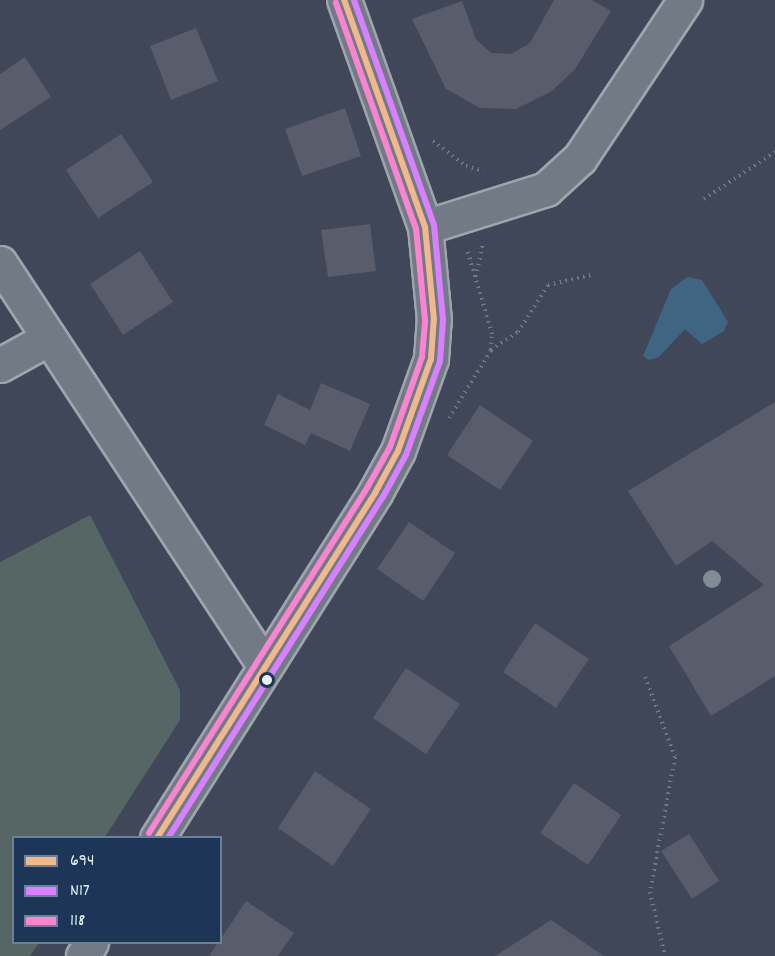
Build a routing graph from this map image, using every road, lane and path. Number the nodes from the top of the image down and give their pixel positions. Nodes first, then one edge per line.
1 (344, 0) edge
2 (685, 0) edge
3 (775, 152) edge
4 (704, 200) dead end
5 (425, 227) junction
6 (0, 263) edge
7 (591, 275) dead end
8 (49, 338) junction
9 (491, 350) dead end
10 (0, 365) edge
11 (264, 666) junction
12 (645, 677) dead end
13 (158, 836) edge
14 (665, 956) edge

1 - 5 street
2 - 5 street
3 - 4 path
5 - 11 street
6 - 8 street
7 - 9 path
8 - 10 street
8 - 11 street
11 - 13 street
12 - 14 path

